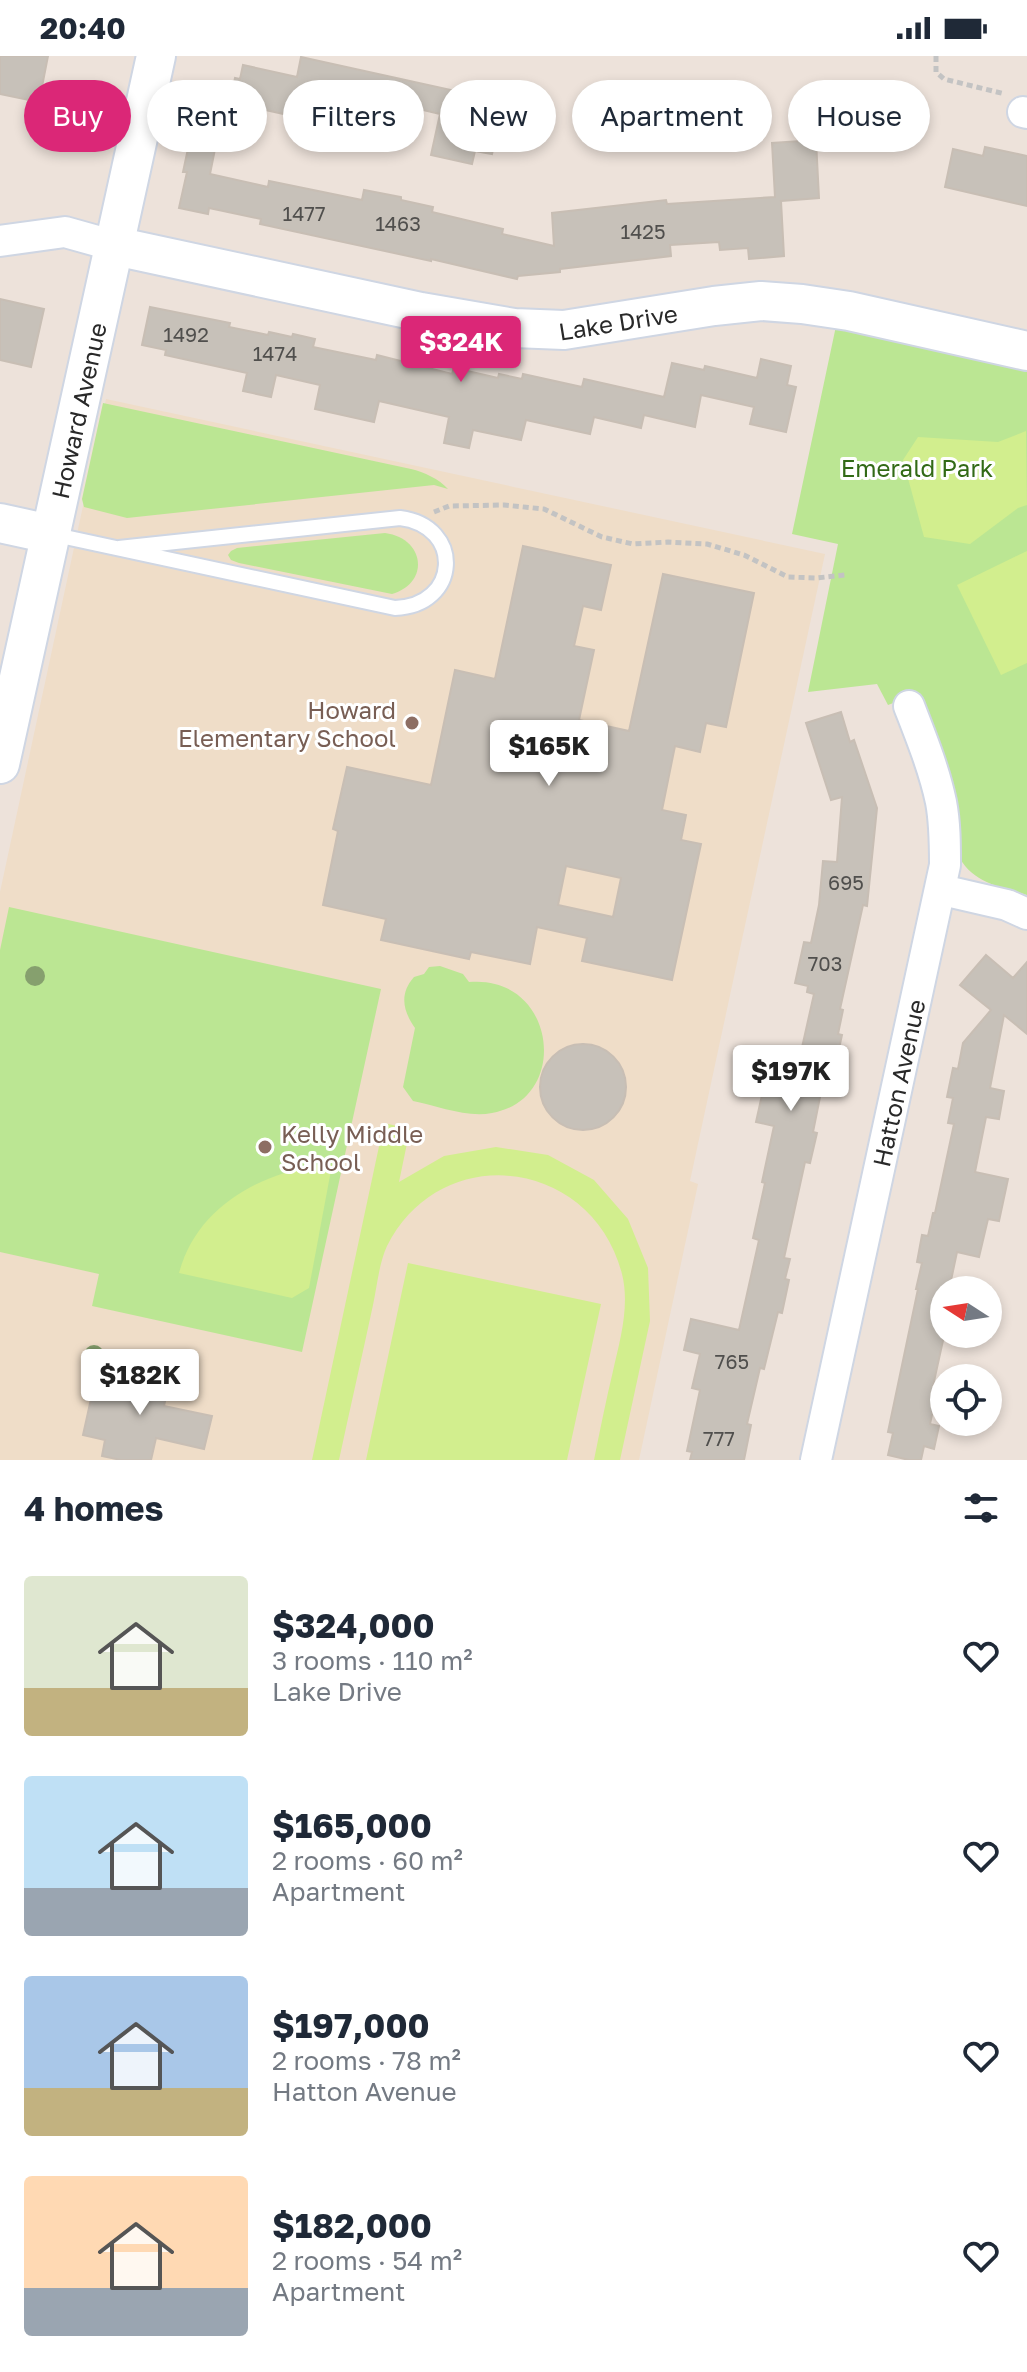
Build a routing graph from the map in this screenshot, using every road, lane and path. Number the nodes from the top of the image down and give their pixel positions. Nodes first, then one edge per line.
1 (156, 56) edge
2 (936, 56) edge
3 (1025, 112) edge
4 (0, 241) edge
5 (115, 246) junction
6 (1027, 351) edge
7 (415, 520) junction
8 (0, 523) edge
9 (50, 534) junction
10 (119, 548) junction
11 (845, 575) dead end
12 (909, 706) dead end
13 (0, 764) edge
14 (942, 890) junction
15 (1027, 914) edge
16 (816, 1460) edge

1 - 5 street, Howard Avenue
2 - 3 path
4 - 5 street
5 - 6 street, Lake Drive
5 - 9 street, Howard Avenue
7 - 10 lane
7 - 10 lane
7 - 11 path
8 - 9 street
9 - 10 lane
9 - 13 street, Howard Avenue
12 - 14 street, Hatton Avenue
14 - 15 street
14 - 16 street, Hatton Avenue

